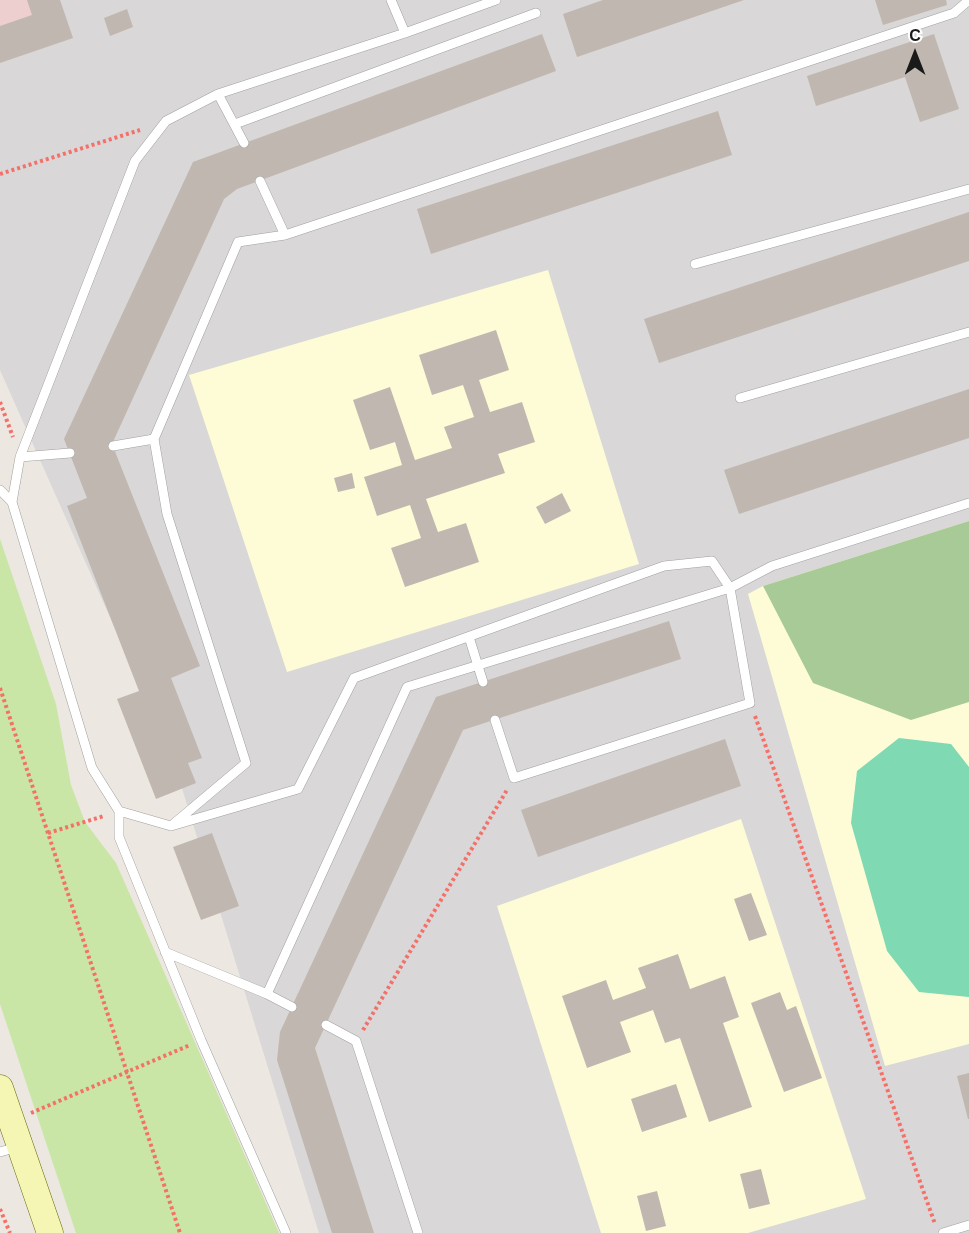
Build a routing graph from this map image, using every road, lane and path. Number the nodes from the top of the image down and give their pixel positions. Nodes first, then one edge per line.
1 (390, 0) edge
2 (496, 0) edge
3 (969, 0) edge
4 (537, 13) dead end
5 (405, 33) junction
6 (218, 94) junction
7 (166, 121) junction
8 (235, 124) junction
9 (244, 143) dead end
10 (0, 174) edge
11 (260, 181) dead end
12 (969, 189) edge
13 (285, 235) junction
14 (695, 264) dead end
15 (969, 332) edge
16 (740, 398) dead end
17 (0, 402) edge
18 (154, 438) junction
19 (113, 446) dead end
20 (70, 453) dead end
21 (20, 457) junction
22 (0, 490) edge
23 (12, 502) junction
24 (969, 503) edge
25 (730, 588) junction
26 (469, 637) junction
27 (477, 666) junction
28 (483, 682) dead end
29 (0, 688) edge
30 (750, 703) junction
31 (495, 720) dead end
32 (514, 777) junction
33 (119, 811) junction
34 (171, 826) junction
35 (48, 834) junction
36 (165, 952) junction
37 (267, 994) junction
38 (292, 1007) dead end
39 (326, 1025) dead end
40 (201, 1040) junction
41 (356, 1041) junction
42 (127, 1072) junction
43 (0, 1088) edge
44 (11, 1122) junction
45 (10, 1150) edge
46 (0, 1209) edge
47 (969, 1225) edge
48 (10, 1233) edge
49 (50, 1233) edge
50 (180, 1233) edge
51 (286, 1233) edge
52 (418, 1233) edge
53 (938, 1233) edge
54 (943, 1233) edge

1 - 5 lane
2 - 5 lane
3 - 13 lane
4 - 8 lane
5 - 6 lane
6 - 7 lane
6 - 8 lane
7 - 10 path
7 - 21 lane
8 - 9 lane
11 - 13 lane
12 - 14 lane
13 - 18 lane
15 - 16 lane
17 - 21 path
18 - 19 lane
18 - 34 lane
20 - 21 lane
21 - 23 lane
22 - 23 lane
23 - 33 lane
24 - 25 lane
25 - 26 lane
25 - 27 lane
25 - 30 lane
26 - 27 lane
26 - 34 lane
27 - 28 lane
27 - 37 lane
29 - 35 path
30 - 32 lane
30 - 53 path
31 - 32 lane
32 - 41 path
33 - 34 lane
33 - 35 path
33 - 36 lane
35 - 42 path
36 - 37 lane
36 - 40 lane
37 - 38 lane
39 - 41 lane
40 - 42 path
40 - 51 lane
41 - 52 lane
42 - 44 path
42 - 50 path
43 - 44 street
44 - 45 street
45 - 49 street
46 - 48 path
47 - 54 lane

